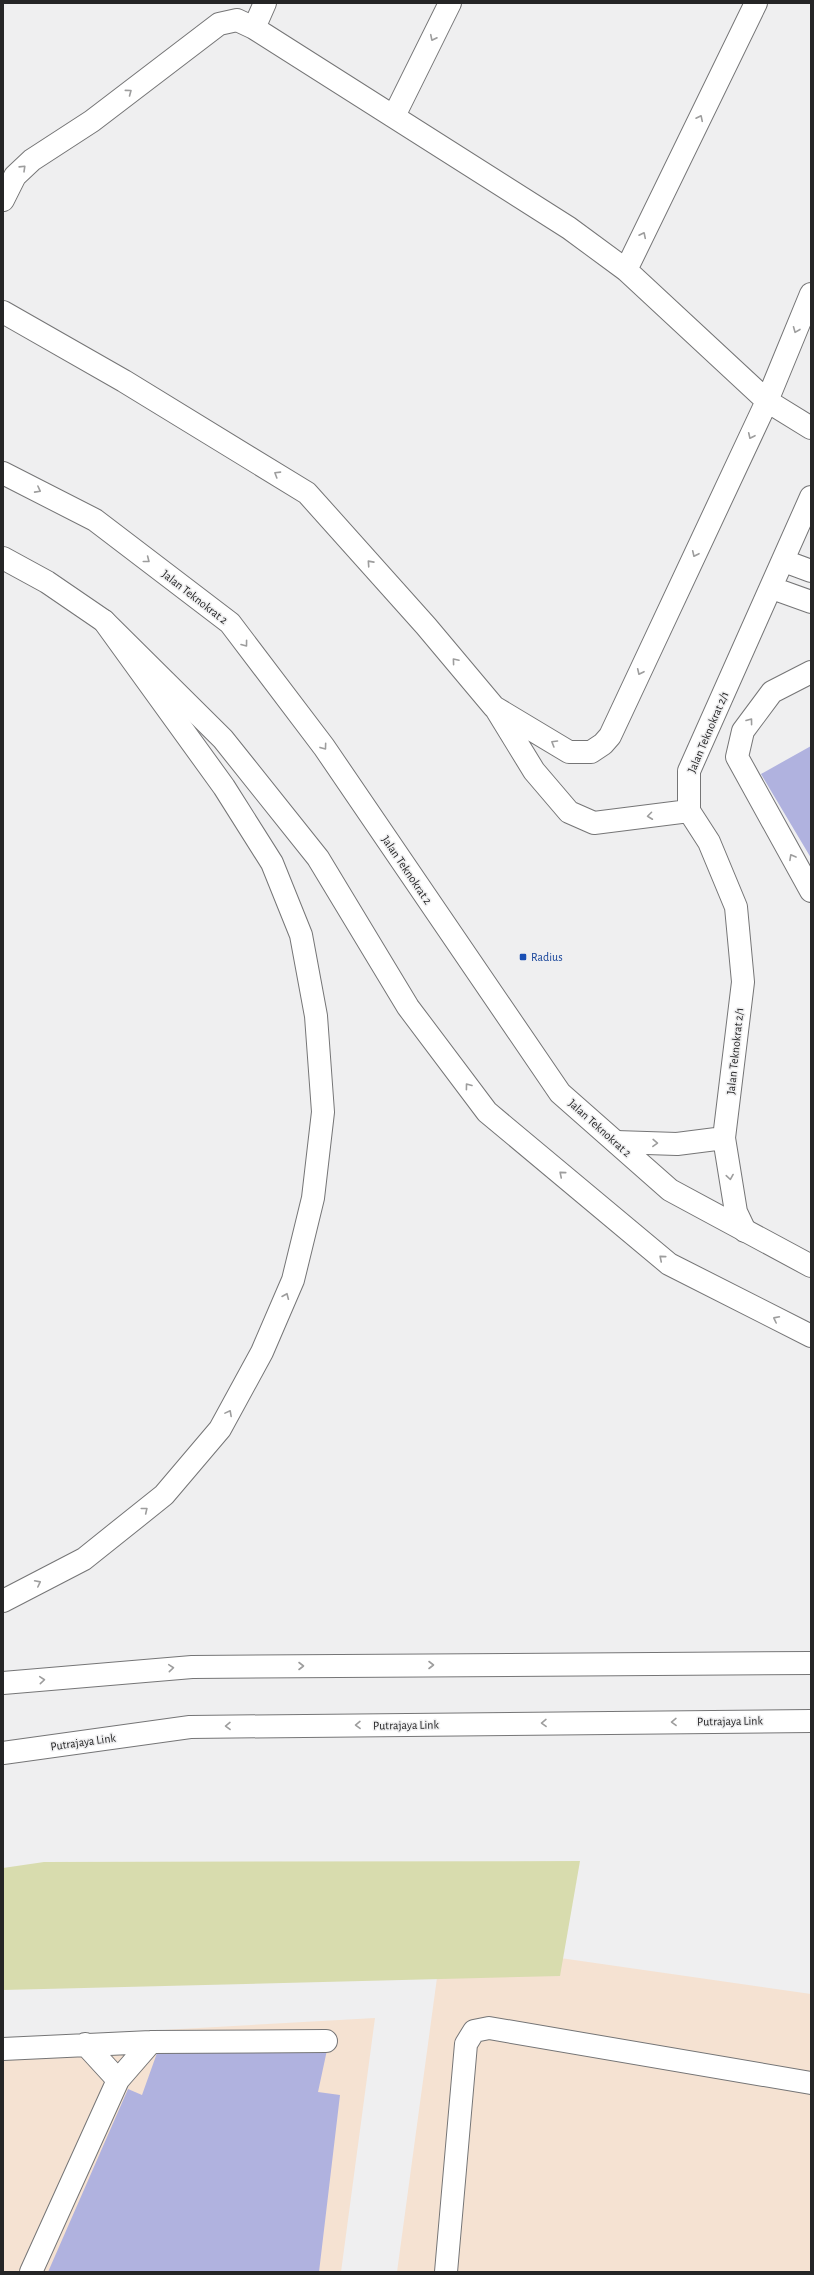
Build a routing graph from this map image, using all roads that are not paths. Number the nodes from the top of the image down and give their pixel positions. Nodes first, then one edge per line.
1 (265, 3) edge
2 (450, 3) edge
3 (756, 3) edge
4 (254, 28) junction
5 (394, 116) junction
6 (3, 200) edge
7 (626, 270) junction
8 (811, 294) edge
9 (3, 312) edge
10 (767, 401) junction
11 (811, 428) edge
12 (3, 473) edge
13 (811, 497) edge
14 (3, 558) edge
15 (784, 561) junction
16 (811, 571) edge
17 (772, 588) junction
18 (811, 602) edge
19 (104, 621) junction
20 (811, 672) edge
21 (494, 706) junction
22 (689, 812) junction
23 (811, 891) edge
24 (724, 1138) junction
25 (616, 1142) junction
26 (745, 1231) junction
27 (811, 1266) edge
28 (811, 1336) edge
29 (3, 1601) edge
30 (811, 1663) edge
31 (3, 1683) edge
32 (811, 1721) edge
33 (3, 1753) edge
34 (326, 2041) dead end
35 (151, 2042) junction
36 (85, 2044) junction
37 (3, 2049) edge
38 (118, 2080) junction
39 (811, 2083) edge
40 (31, 2272) edge
41 (446, 2272) edge

1 - 4 main road
2 -> 5 main road
7 -> 3 main road
4 - 5 main road
6 -> 4 main road
5 - 7 main road
7 - 10 main road
8 -> 10 main road
21 -> 9 main road
10 - 11 main road
10 -> 21 main road
12 -> 25 main road, Jalan Teknokrat 2
13 - 15 main road, Jalan Teknokrat 2/1
14 - 19 main road
15 - 16 main road
15 - 17 main road, Jalan Teknokrat 2/1
17 - 18 main road
17 - 22 main road, Jalan Teknokrat 2/1
28 -> 19 main road
29 -> 19 main road
23 -> 20 main road
22 -> 21 main road
22 - 24 main road, Jalan Teknokrat 2/1
25 -> 24 main road
24 -> 26 main road, Jalan Teknokrat 2/1
25 - 26 main road, Jalan Teknokrat 2
26 - 27 main road, Jalan Teknokrat 2
31 -> 30 main road
32 -> 33 main road, Putrajaya Link
34 - 35 main road
35 - 36 main road
35 - 38 main road
36 - 37 main road
36 - 38 main road
38 - 40 main road
39 - 41 main road

